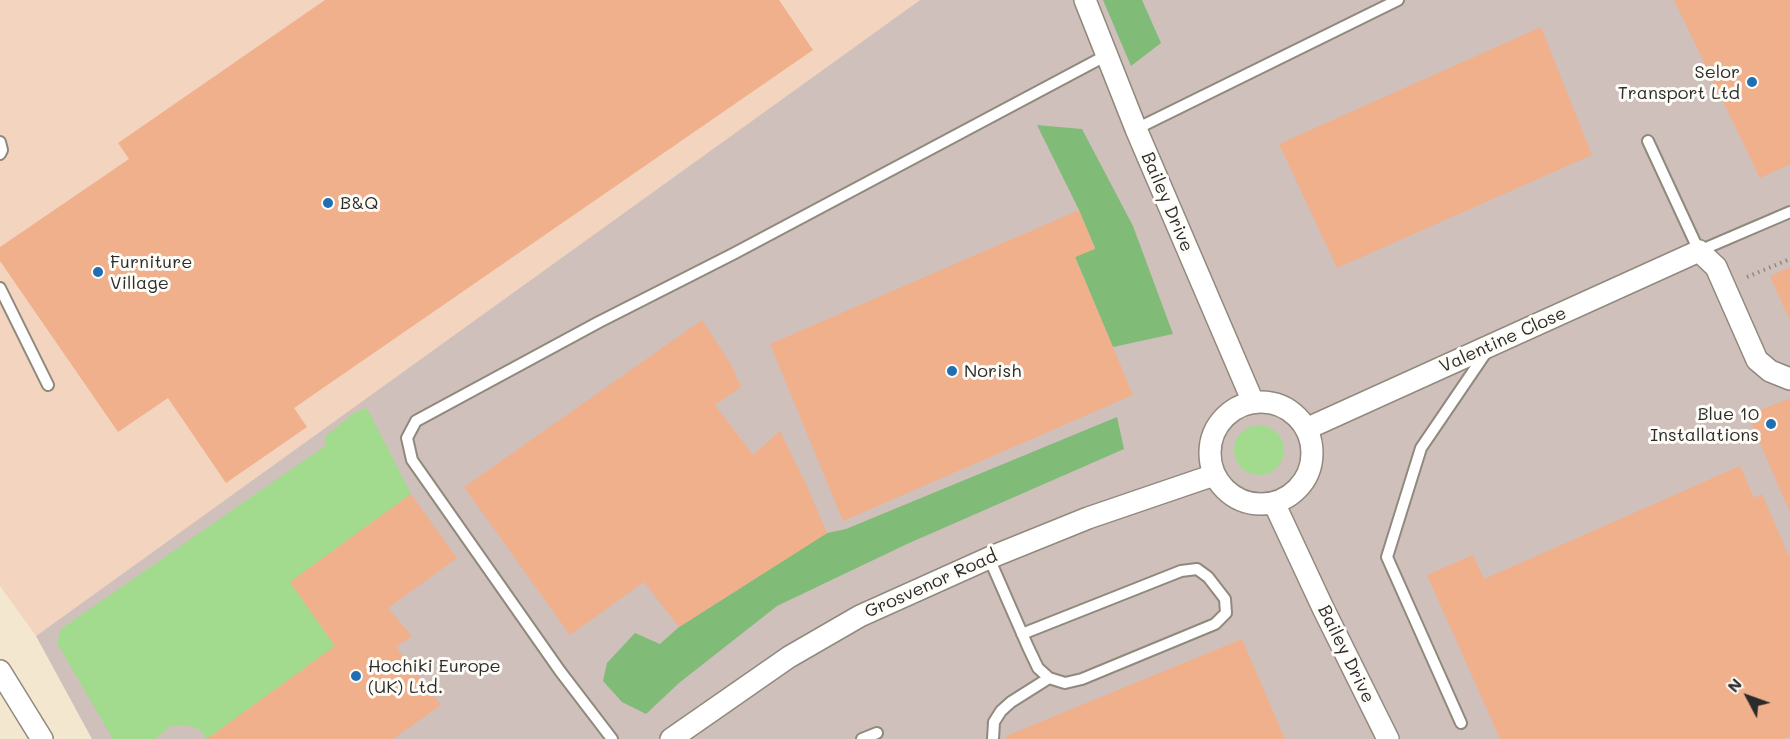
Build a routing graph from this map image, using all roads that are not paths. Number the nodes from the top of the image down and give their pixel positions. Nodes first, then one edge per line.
1 (1085, 0) edge
2 (1398, 0) edge
3 (1107, 55) junction
4 (1136, 129) junction
5 (1648, 141) dead end
6 (0, 142) edge
7 (0, 154) edge
8 (1790, 212) edge
9 (1699, 251) junction
10 (0, 288) edge
11 (1490, 346) junction
12 (1790, 379) edge
13 (48, 385) dead end
14 (1253, 402) junction
15 (1306, 429) junction
16 (1214, 475) junction
17 (1274, 503) junction
18 (989, 558) junction
19 (1022, 634) junction
20 (0, 671) edge
21 (1049, 678) junction
22 (1461, 723) dead end
23 (878, 733) dead end
24 (42, 739) edge
25 (612, 739) edge
26 (671, 739) edge
27 (862, 739) edge
28 (993, 739) edge
29 (1388, 739) edge

1 - 3 street, Bailey Drive
2 - 4 lane
3 - 4 street, Bailey Drive
3 - 25 lane
4 - 14 street, Bailey Drive
5 - 9 lane
6 - 7 lane
8 - 9 lane
9 - 11 street, Valentine Close
9 - 12 street
10 - 13 lane
11 - 15 street, Valentine Close
11 - 22 lane
14 - 15 street
14 - 16 street
15 - 17 street
16 - 17 street
16 - 18 street, Grosvenor Road
17 - 29 street, Bailey Drive
18 - 19 lane
18 - 26 street, Grosvenor Road
19 - 21 lane
19 - 21 lane
20 - 24 street
21 - 28 lane
23 - 27 lane

